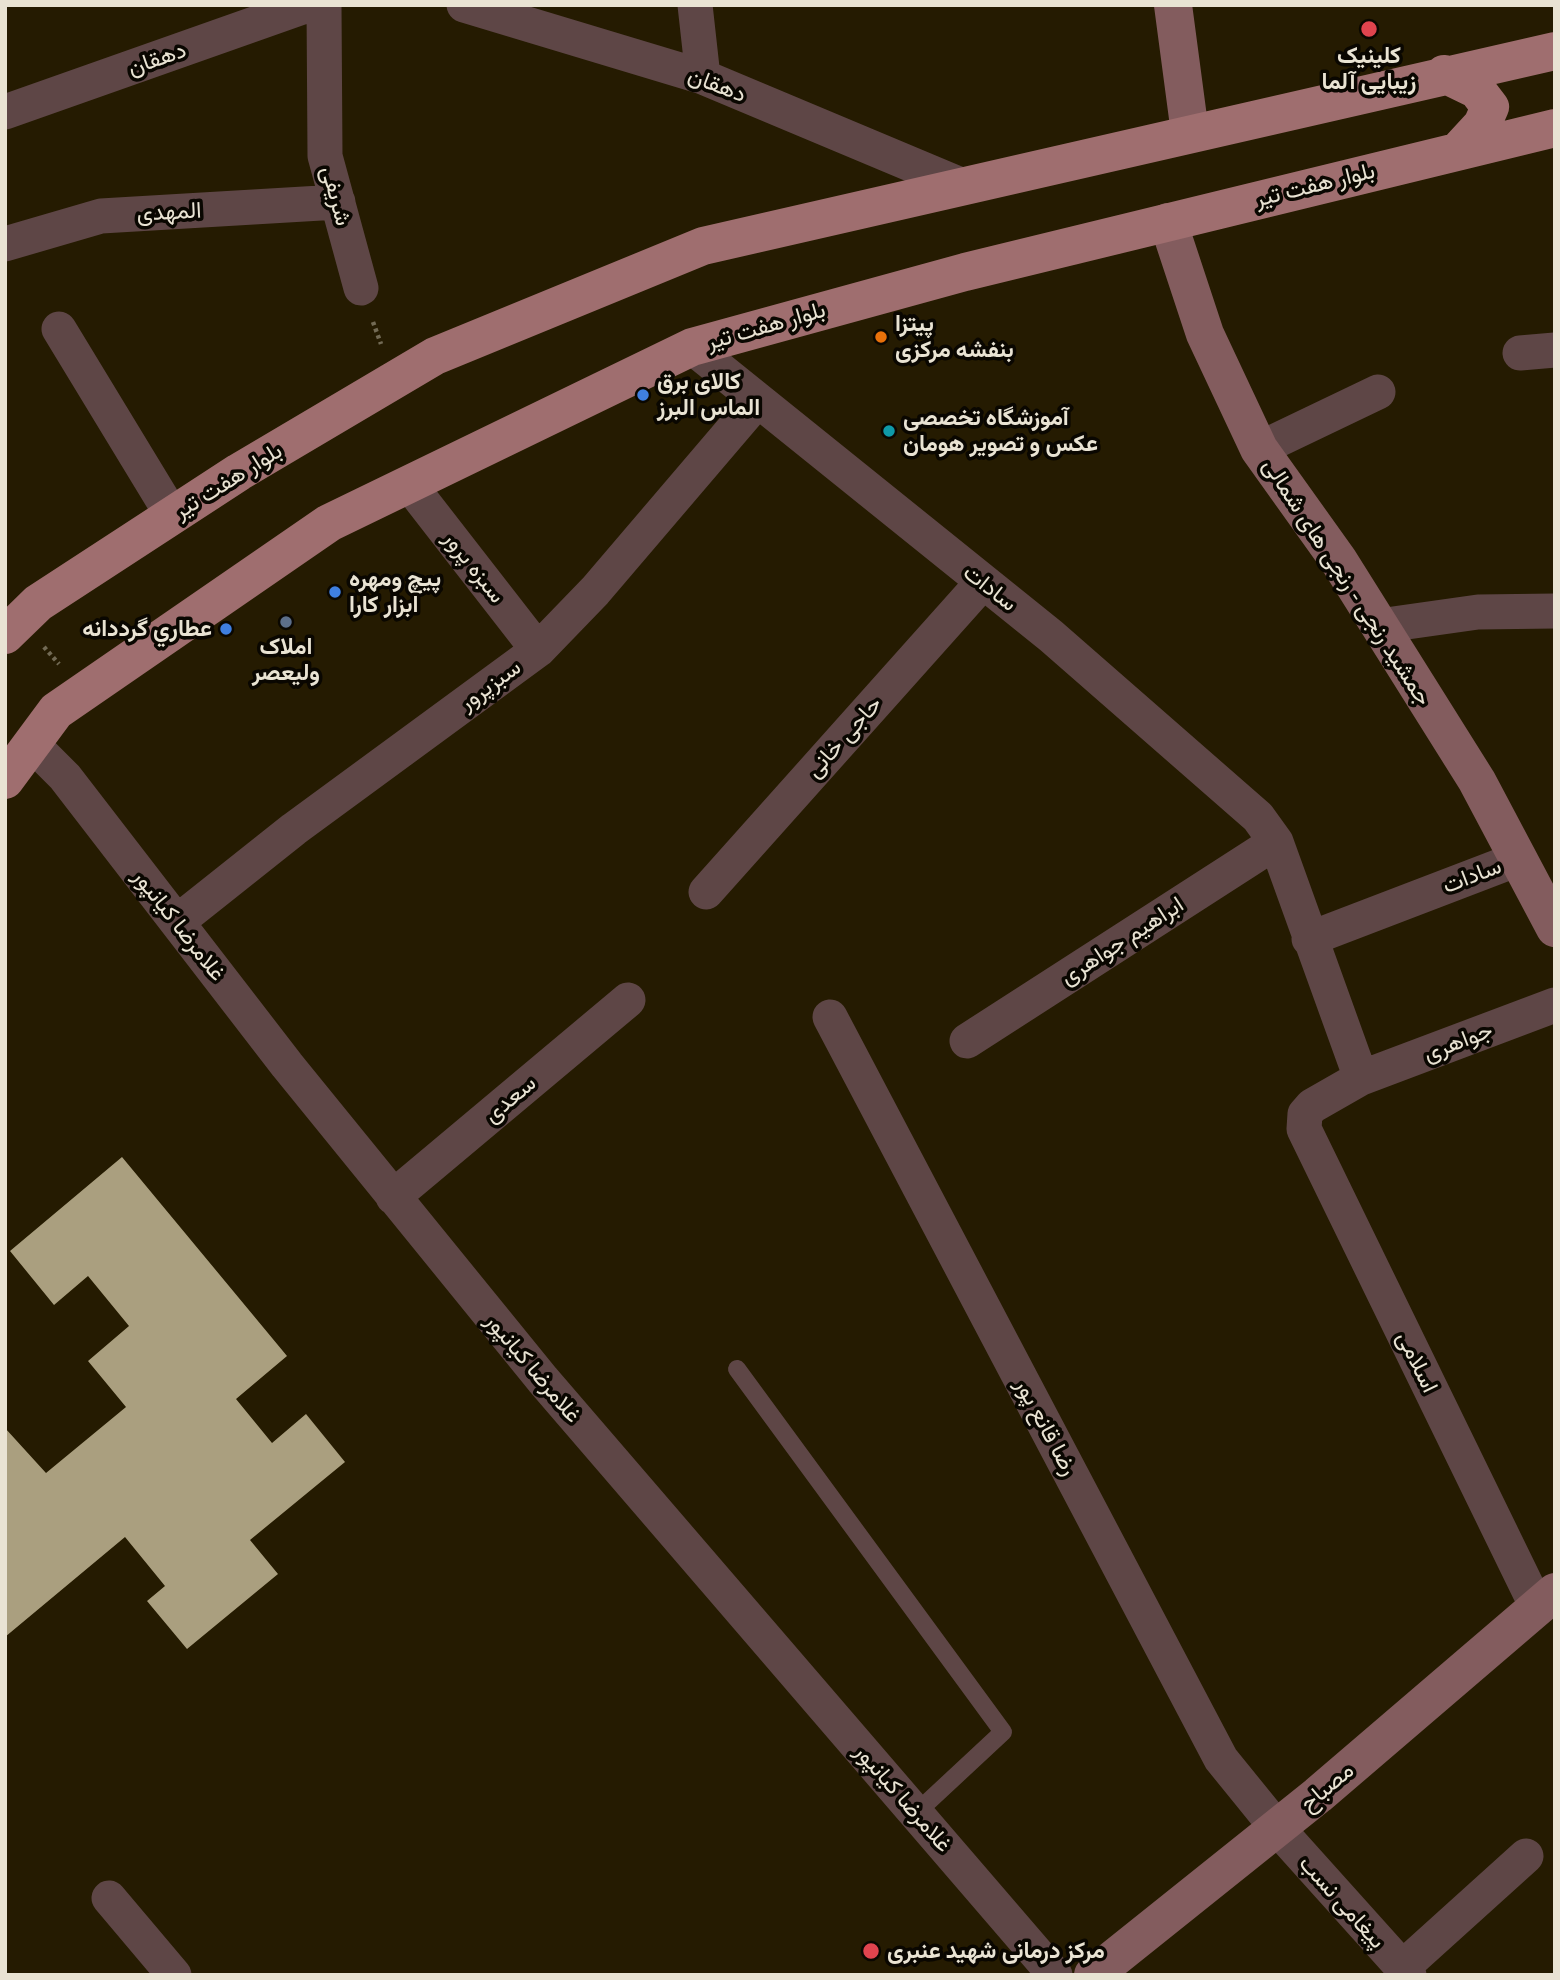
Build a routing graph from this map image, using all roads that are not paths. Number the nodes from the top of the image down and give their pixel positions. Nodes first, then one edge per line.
1 (308, 5) edge
2 (324, 5) edge
3 (464, 5) edge
4 (695, 5) edge
5 (1173, 5) edge
6 (1555, 51) edge
7 (1444, 75) junction
8 (703, 77) junction
9 (5, 112) edge
10 (1555, 128) edge
11 (1190, 133) junction
12 (1458, 151) junction
13 (963, 186) junction
14 (338, 202) junction
15 (1168, 222) junction
16 (5, 244) edge
17 (361, 288) road end
18 (59, 329) dead end
19 (692, 347) junction
20 (1555, 350) edge
21 (1520, 353) dead end
22 (1378, 392) dead end
23 (758, 400) junction
24 (1259, 449) junction
25 (409, 484) junction
26 (172, 515) junction
27 (982, 583) junction
28 (1555, 611) edge
29 (1379, 626) junction
30 (13, 627) edge
31 (538, 650) junction
32 (32, 744) junction
33 (5, 780) edge
34 (1276, 842) junction
35 (1518, 859) junction
36 (706, 892) dead end
37 (177, 922) junction
38 (1555, 928) edge
39 (1309, 939) junction
40 (628, 1000) dead end
41 (1555, 1005) edge
42 (830, 1017) dead end
43 (967, 1041) dead end
44 (1361, 1078) junction
45 (1305, 1114) joint
46 (393, 1197) junction
47 (737, 1369) dead end
48 (1546, 1600) edge
49 (916, 1813) junction
50 (1277, 1828) junction
51 (1526, 1856) dead end
52 (109, 1898) dead end
53 (1406, 1971) edge
54 (174, 1975) edge
55 (1055, 1975) edge
56 (1093, 1975) edge

1 - 9 street, دهقان
2 - 14 street, شریفی
3 - 8 street, دهقان
4 - 8 street
5 - 11 street
6 - 7 main road, بلوار هفت تیر
7 - 11 main road, بلوار هفت تیر
7 - 12 main road
8 - 13 street, دهقان
10 - 12 main road, بلوار هفت تیر
11 - 13 main road, بلوار هفت تیر
12 - 15 main road, بلوار هفت تیر
13 - 26 main road, بلوار هفت تیر
14 - 16 street, المهدی
14 - 17 street, شریفی
15 - 19 main road, بلوار هفت تیر
15 - 24 street, جمشید رنجی - رنجی های شمالی
18 - 26 street
19 - 23 street, سادات
19 - 25 main road, بلوار هفت تیر
20 - 21 street
22 - 24 street
23 - 27 street, سادات
23 - 31 street, سبزپرور
24 - 29 street, جمشید رنجی - رنجی های شمالی
25 - 31 street, سبزه پرور
25 - 32 main road, بلوار هفت تیر
26 - 30 main road, بلوار هفت تیر
27 - 34 street, سادات
27 - 36 street, حاجی خانی
28 - 29 street
29 - 35 street, جمشید رنجی - رنجی های شمالی
31 - 37 street, سبزپرور
32 - 33 main road, بلوار هفت تیر
32 - 37 street, غلامرضا کیانپور
34 - 39 street
34 - 43 street, ابراهیم جواهری
35 - 38 street, جمشید رنجی - رنجی های شمالی
35 - 39 street, سادات
37 - 46 street, غلامرضا کیانپور
39 - 44 street
40 - 46 street, سعدی
41 - 44 street, جواهری
42 - 50 street, رضا قانع پور
44 - 45 street, جواهری
45 - 48 street, اسلامی
46 - 49 street, غلامرضا کیانپور
47 - 49 lane
48 - 50 street, مصباح
49 - 55 street, غلامرضا کیانپور
50 - 53 street, پیغامی نسب
50 - 56 street, مصباح
51 - 53 street
52 - 54 street

